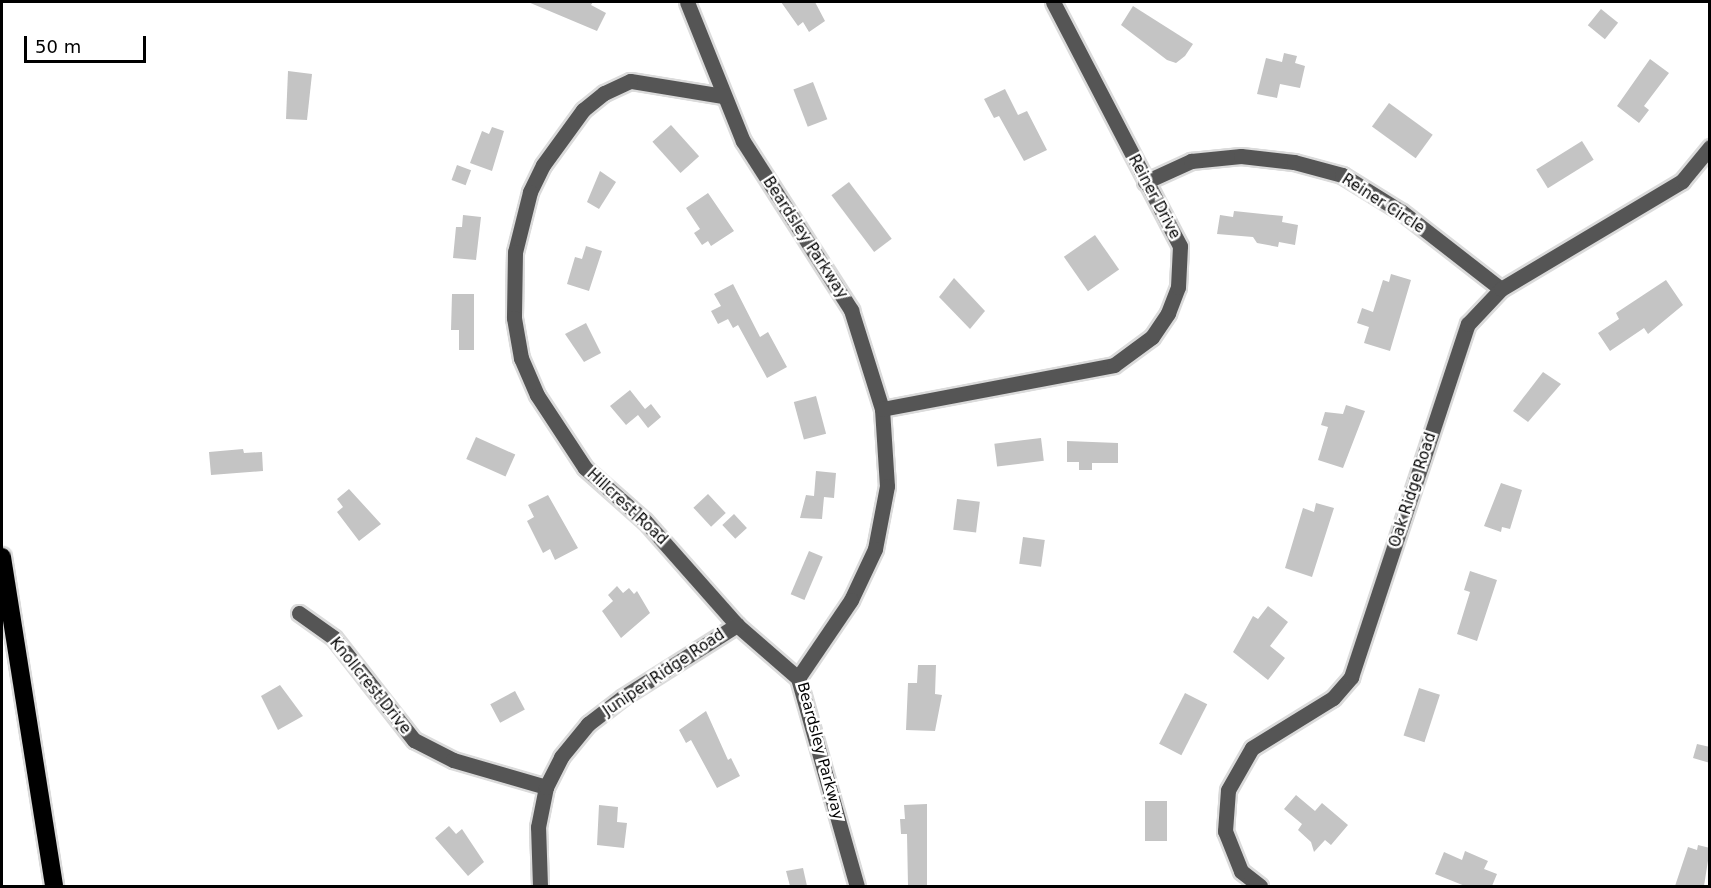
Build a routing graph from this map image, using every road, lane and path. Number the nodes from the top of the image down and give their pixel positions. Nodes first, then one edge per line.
1 (687, 2) edge
2 (1053, 2) edge
3 (723, 96) junction
4 (1710, 147) edge
5 (1145, 182) junction
6 (1501, 289) junction
7 (882, 409) junction
8 (2, 557) edge
9 (299, 613) dead end
10 (737, 625) junction
11 (798, 678) junction
12 (546, 788) junction
13 (54, 886) edge
14 (540, 886) edge
15 (857, 886) edge
16 (1260, 886) edge

1 - 3 street, Beardsley Parkway
2 - 5 street, Reiner Drive
3 - 7 street, Beardsley Parkway
3 - 10 street, Hillcrest Road
4 - 6 street, Oak Ridge Road
5 - 6 street, Reiner Circle
5 - 7 street, Reiner Drive
6 - 16 street, Oak Ridge Road
7 - 11 street, Beardsley Parkway
8 - 13 highway
9 - 12 street, Knollcrest Drive
10 - 11 street, Hillcrest Road
10 - 12 street, Juniper Ridge Road
11 - 15 street, Beardsley Parkway
12 - 14 street, Juniper Ridge Road

